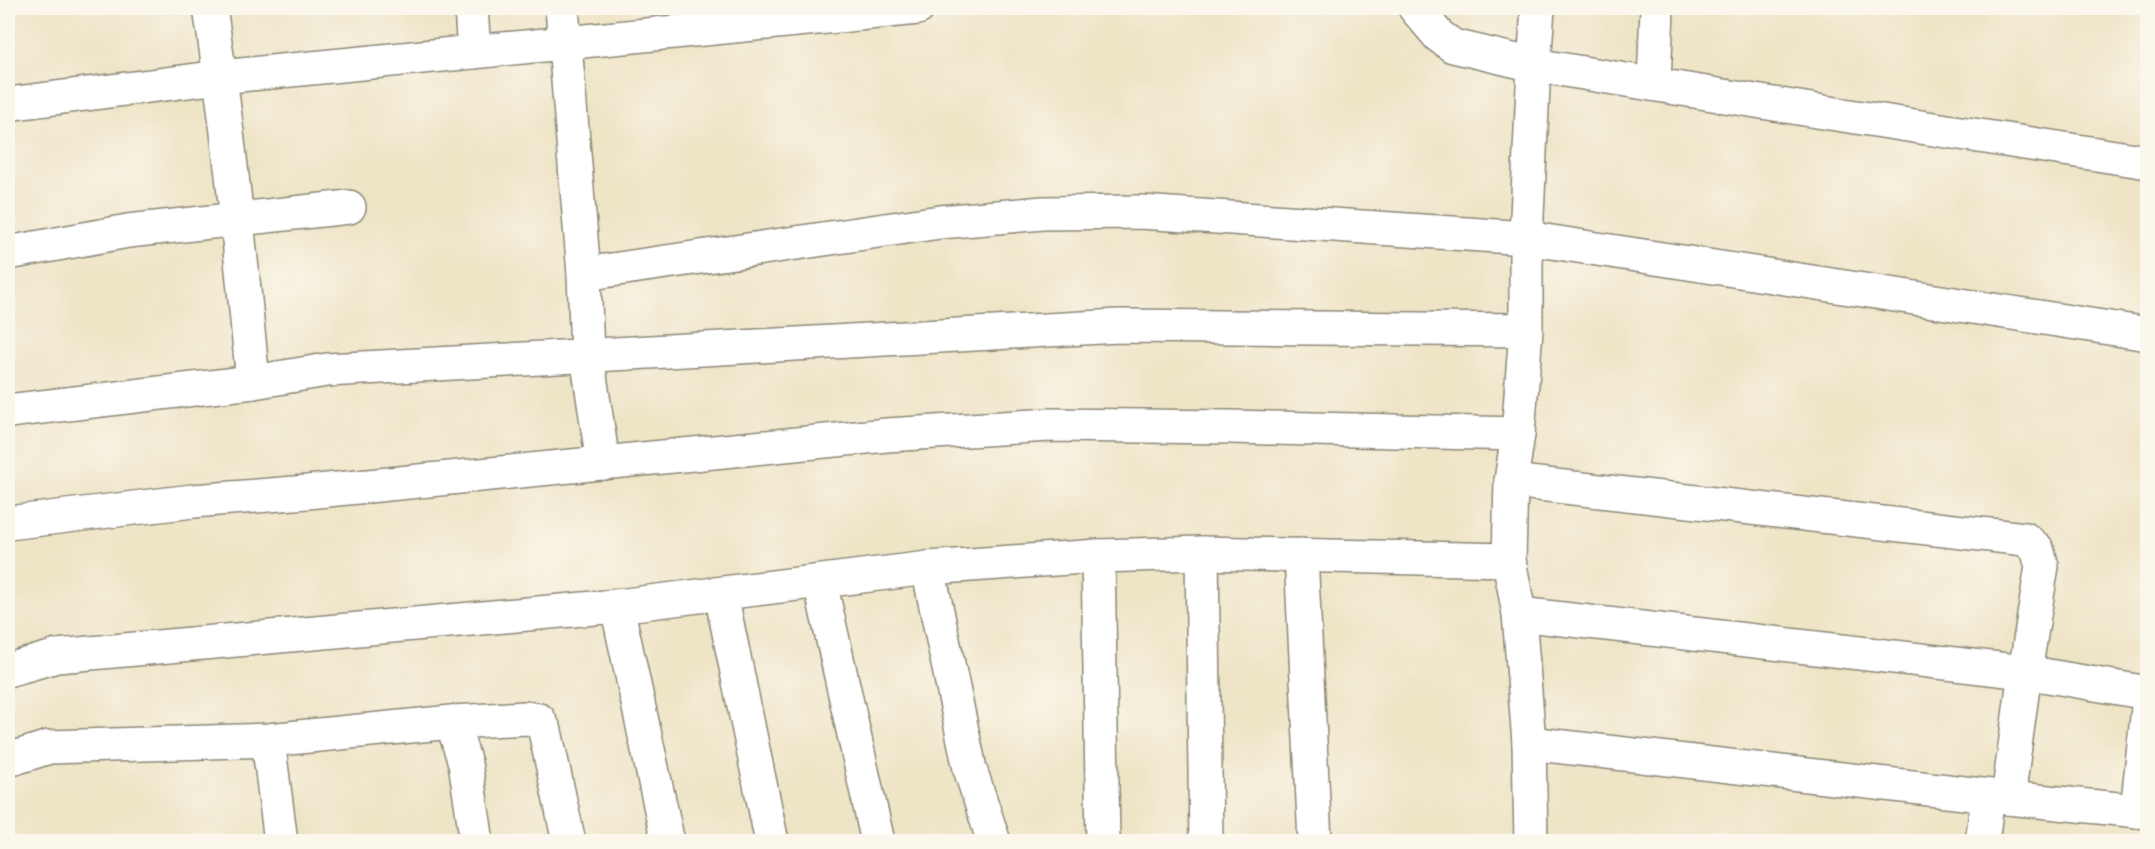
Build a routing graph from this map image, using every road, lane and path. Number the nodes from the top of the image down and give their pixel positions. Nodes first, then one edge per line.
1 (210, 8) edge
2 (471, 8) edge
3 (562, 8) edge
4 (910, 8) edge
5 (1538, 8) edge
6 (1658, 8) edge
7 (1423, 12) edge
8 (803, 13) edge
9 (720, 17) edge
10 (564, 43) junction
11 (474, 52) junction
12 (1534, 65) junction
13 (220, 77) junction
14 (1654, 84) junction
15 (8, 104) edge
16 (2148, 162) edge
17 (349, 207) dead end
18 (237, 218) junction
19 (1526, 238) junction
20 (8, 253) edge
21 (584, 274) junction
22 (1526, 330) junction
23 (2148, 334) edge
24 (587, 356) junction
25 (253, 382) junction
26 (8, 411) edge
27 (1518, 434) junction
28 (603, 463) junction
29 (1511, 482) junction
30 (8, 523) edge
31 (1202, 553) junction
32 (1301, 555) junction
33 (1098, 556) junction
34 (1509, 560) junction
35 (928, 568) junction
36 (820, 582) junction
37 (721, 594) junction
38 (617, 606) junction
39 (1519, 614) junction
40 (8, 670) edge
41 (2025, 672) junction
42 (2148, 693) edge
43 (2148, 708) edge
44 (452, 722) junction
45 (268, 740) junction
46 (1529, 743) junction
47 (8, 760) edge
48 (1998, 797) junction
49 (2143, 811) edge
50 (281, 842) edge
51 (477, 842) edge
52 (569, 842) edge
53 (668, 842) edge
54 (772, 842) edge
55 (878, 842) edge
56 (994, 842) edge
57 (1103, 842) edge
58 (1206, 842) edge
59 (1316, 842) edge
60 (1531, 842) edge
61 (1982, 842) edge

1 - 13 street
2 - 11 street
3 - 10 street
4 - 8 street
5 - 12 street
6 - 14 street
7 - 12 street
8 - 9 street
9 - 10 street
10 - 11 street
10 - 21 street
11 - 13 street
12 - 14 street
12 - 19 street
13 - 15 street
13 - 18 street
14 - 16 street
17 - 18 street
18 - 20 street
18 - 25 street
19 - 21 street
19 - 22 street
19 - 23 street
21 - 24 street
22 - 24 street
22 - 27 street
24 - 25 street
24 - 28 street
25 - 26 street
27 - 28 street
27 - 29 street
28 - 30 street
29 - 34 street
29 - 41 street
31 - 32 street
31 - 33 street
31 - 58 street
32 - 34 street
32 - 59 street
33 - 35 street
33 - 57 street
34 - 39 street
35 - 36 street
35 - 56 street
36 - 37 street
36 - 55 street
37 - 38 street
37 - 54 street
38 - 40 street
38 - 53 street
39 - 41 street
39 - 46 street
41 - 42 street
41 - 48 street
43 - 49 street
44 - 45 street
44 - 51 street
44 - 52 street
45 - 47 street
45 - 50 street
46 - 48 street
46 - 60 street
48 - 49 street
48 - 61 street

